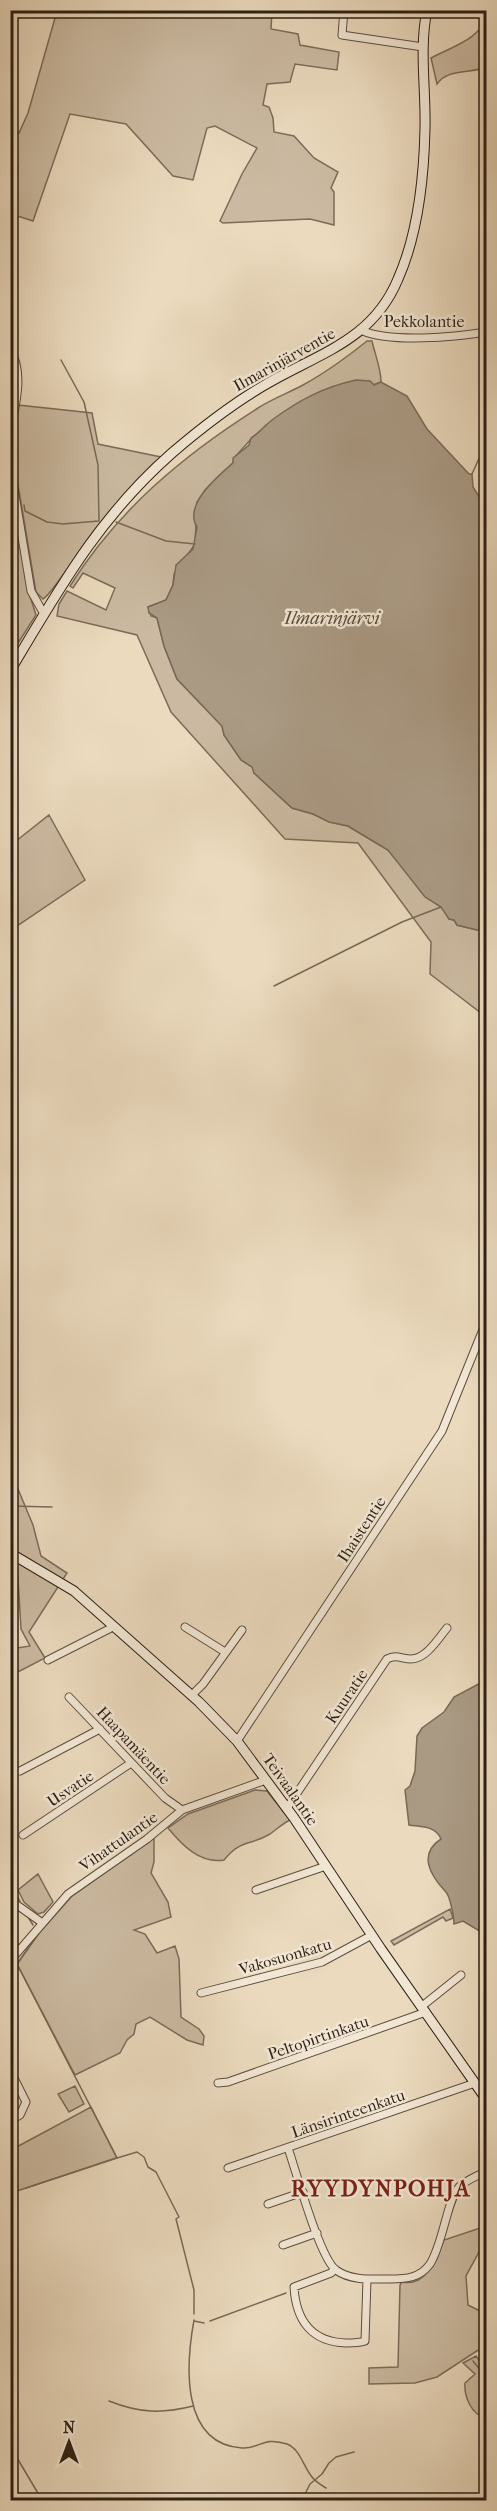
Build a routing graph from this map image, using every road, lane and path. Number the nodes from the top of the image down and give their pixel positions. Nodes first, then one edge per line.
1 (344, 10) edge
2 (427, 10) edge
3 (423, 47) junction
4 (363, 331) junction
5 (486, 332) edge
6 (10, 349) edge
7 (10, 433) edge
8 (10, 465) edge
9 (44, 614) junction
10 (10, 671) edge
11 (486, 1322) edge
12 (10, 1552) edge
13 (113, 1627) junction
14 (185, 1627) dead end
15 (447, 1628) dead end
16 (242, 1630) dead end
17 (225, 1652) junction
18 (48, 1660) dead end
19 (192, 1695) junction
20 (69, 1696) dead end
21 (100, 1729) junction
22 (237, 1741) junction
23 (131, 1763) junction
24 (20, 1771) dead end
25 (266, 1780) junction
26 (287, 1808) junction
27 (182, 1810) junction
28 (23, 1835) dead end
29 (326, 1866) junction
30 (256, 1890) dead end
31 (10, 1900) edge
32 (41, 1923) junction
33 (372, 1935) junction
34 (10, 1962) edge
35 (460, 1975) dead end
36 (201, 1993) dead end
37 (424, 2010) junction
38 (10, 2070) edge
39 (218, 2083) dead end
40 (475, 2083) junction
41 (486, 2099) edge
42 (10, 2121) edge
43 (288, 2148) junction
44 (228, 2168) dead end
45 (486, 2171) edge
46 (303, 2192) junction
47 (268, 2204) dead end
48 (317, 2233) junction
49 (283, 2245) dead end
50 (335, 2270) junction
51 (367, 2279) junction

1 - 3 street
2 - 3 main road, Ilmarinjärventie
3 - 4 main road, Ilmarinjärventie
4 - 5 street, Pekkolantie
4 - 9 main road, Ilmarinjärventie
6 - 7 street
8 - 9 street
9 - 10 main road, Ilmarinjärventie
11 - 22 street, Ihaistentie
12 - 13 main road, Teivaalantie
13 - 18 street
13 - 19 main road, Teivaalantie
14 - 17 street
15 - 26 street, Kuuratie
16 - 17 street
17 - 19 street
19 - 22 main road, Teivaalantie
20 - 21 street, Haapamäentie
21 - 23 street, Haapamäentie
21 - 24 street
22 - 25 main road, Teivaalantie
23 - 27 street, Haapamäentie
23 - 28 street, Usvatie
25 - 26 main road, Teivaalantie
25 - 27 street, Vihattulantie
26 - 29 main road, Teivaalantie
27 - 32 street, Vihattulantie
29 - 30 street
29 - 33 main road, Teivaalantie
31 - 32 street
32 - 34 street, Vihattulantie
33 - 36 street, Vakosuonkatu
33 - 37 main road, Teivaalantie
35 - 37 street
37 - 39 street, Peltopirtinkatu
37 - 40 main road, Teivaalantie
38 - 42 street
40 - 41 main road, Teivaalantie
40 - 43 street, Länsirinteenkatu
43 - 44 street, Länsirinteenkatu
43 - 46 street
45 - 51 street
46 - 47 street
46 - 48 street
48 - 49 street
48 - 50 street
50 - 51 street
50 - 51 street

